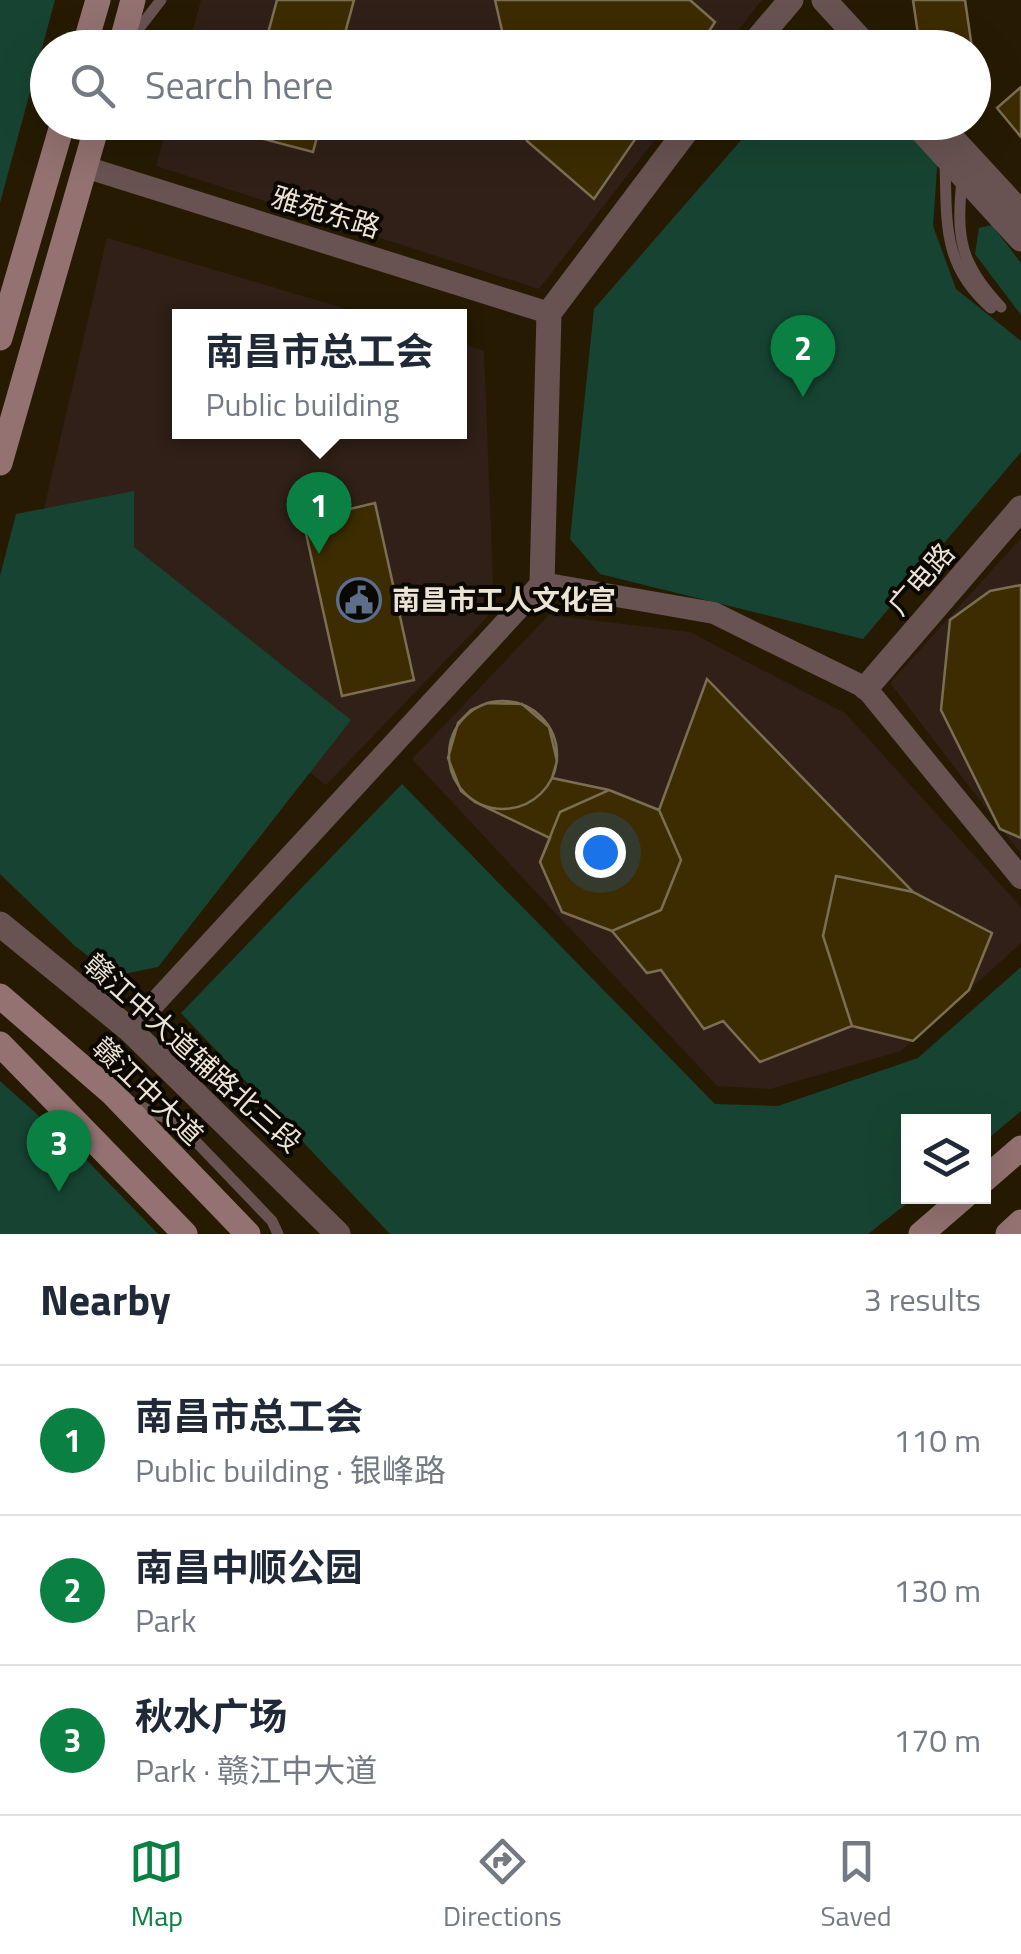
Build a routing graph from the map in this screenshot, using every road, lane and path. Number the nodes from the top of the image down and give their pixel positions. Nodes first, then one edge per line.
1 (98, 0) edge
2 (133, 0) edge
3 (160, 0) edge
4 (791, 0) edge
5 (807, 0) edge
6 (824, 0) edge
7 (89, 30) edge
8 (126, 30) edge
9 (136, 30) edge
10 (765, 30) edge
11 (834, 30) edge
12 (852, 30) edge
13 (57, 140) edge
14 (93, 140) edge
15 (679, 140) edge
16 (929, 140) edge
17 (953, 140) edge
18 (945, 159) junction
19 (85, 168) junction
20 (962, 179) junction
21 (1021, 214) edge
22 (1021, 239) edge
23 (549, 313) junction
24 (0, 338) edge
25 (0, 462) edge
26 (1021, 508) edge
27 (542, 583) junction
28 (866, 688) junction
29 (1021, 878) edge
30 (0, 924) edge
31 (0, 996) edge
32 (130, 1030) junction
33 (0, 1044) edge
34 (112, 1093) junction
35 (1021, 1148) edge
36 (991, 1174) edge
37 (955, 1204) edge
38 (1021, 1222) edge
39 (185, 1234) edge
40 (248, 1234) edge
41 (278, 1234) edge
42 (338, 1234) edge
43 (921, 1234) edge
44 (1008, 1234) edge

1 - 7 main road
2 - 8 main road
3 - 9 lane
4 - 10 street
5 - 11 street
6 - 12 street
13 - 24 main road
14 - 19 main road
15 - 23 street
16 - 18 street
17 - 21 street
18 - 20 street
18 - 20 lane
19 - 23 street, 雅苑东路
19 - 25 main road
20 - 22 street
23 - 27 street
26 - 28 street, 广电路
27 - 28 street
27 - 32 street
28 - 29 street
30 - 32 street, 赣江中大道辅路北三段
31 - 34 main road, 赣江中大道
32 - 42 street, 赣江中大道辅路北三段
33 - 39 main road
34 - 40 main road, 赣江中大道
34 - 41 lane
35 - 36 main road
37 - 43 main road
38 - 44 main road

